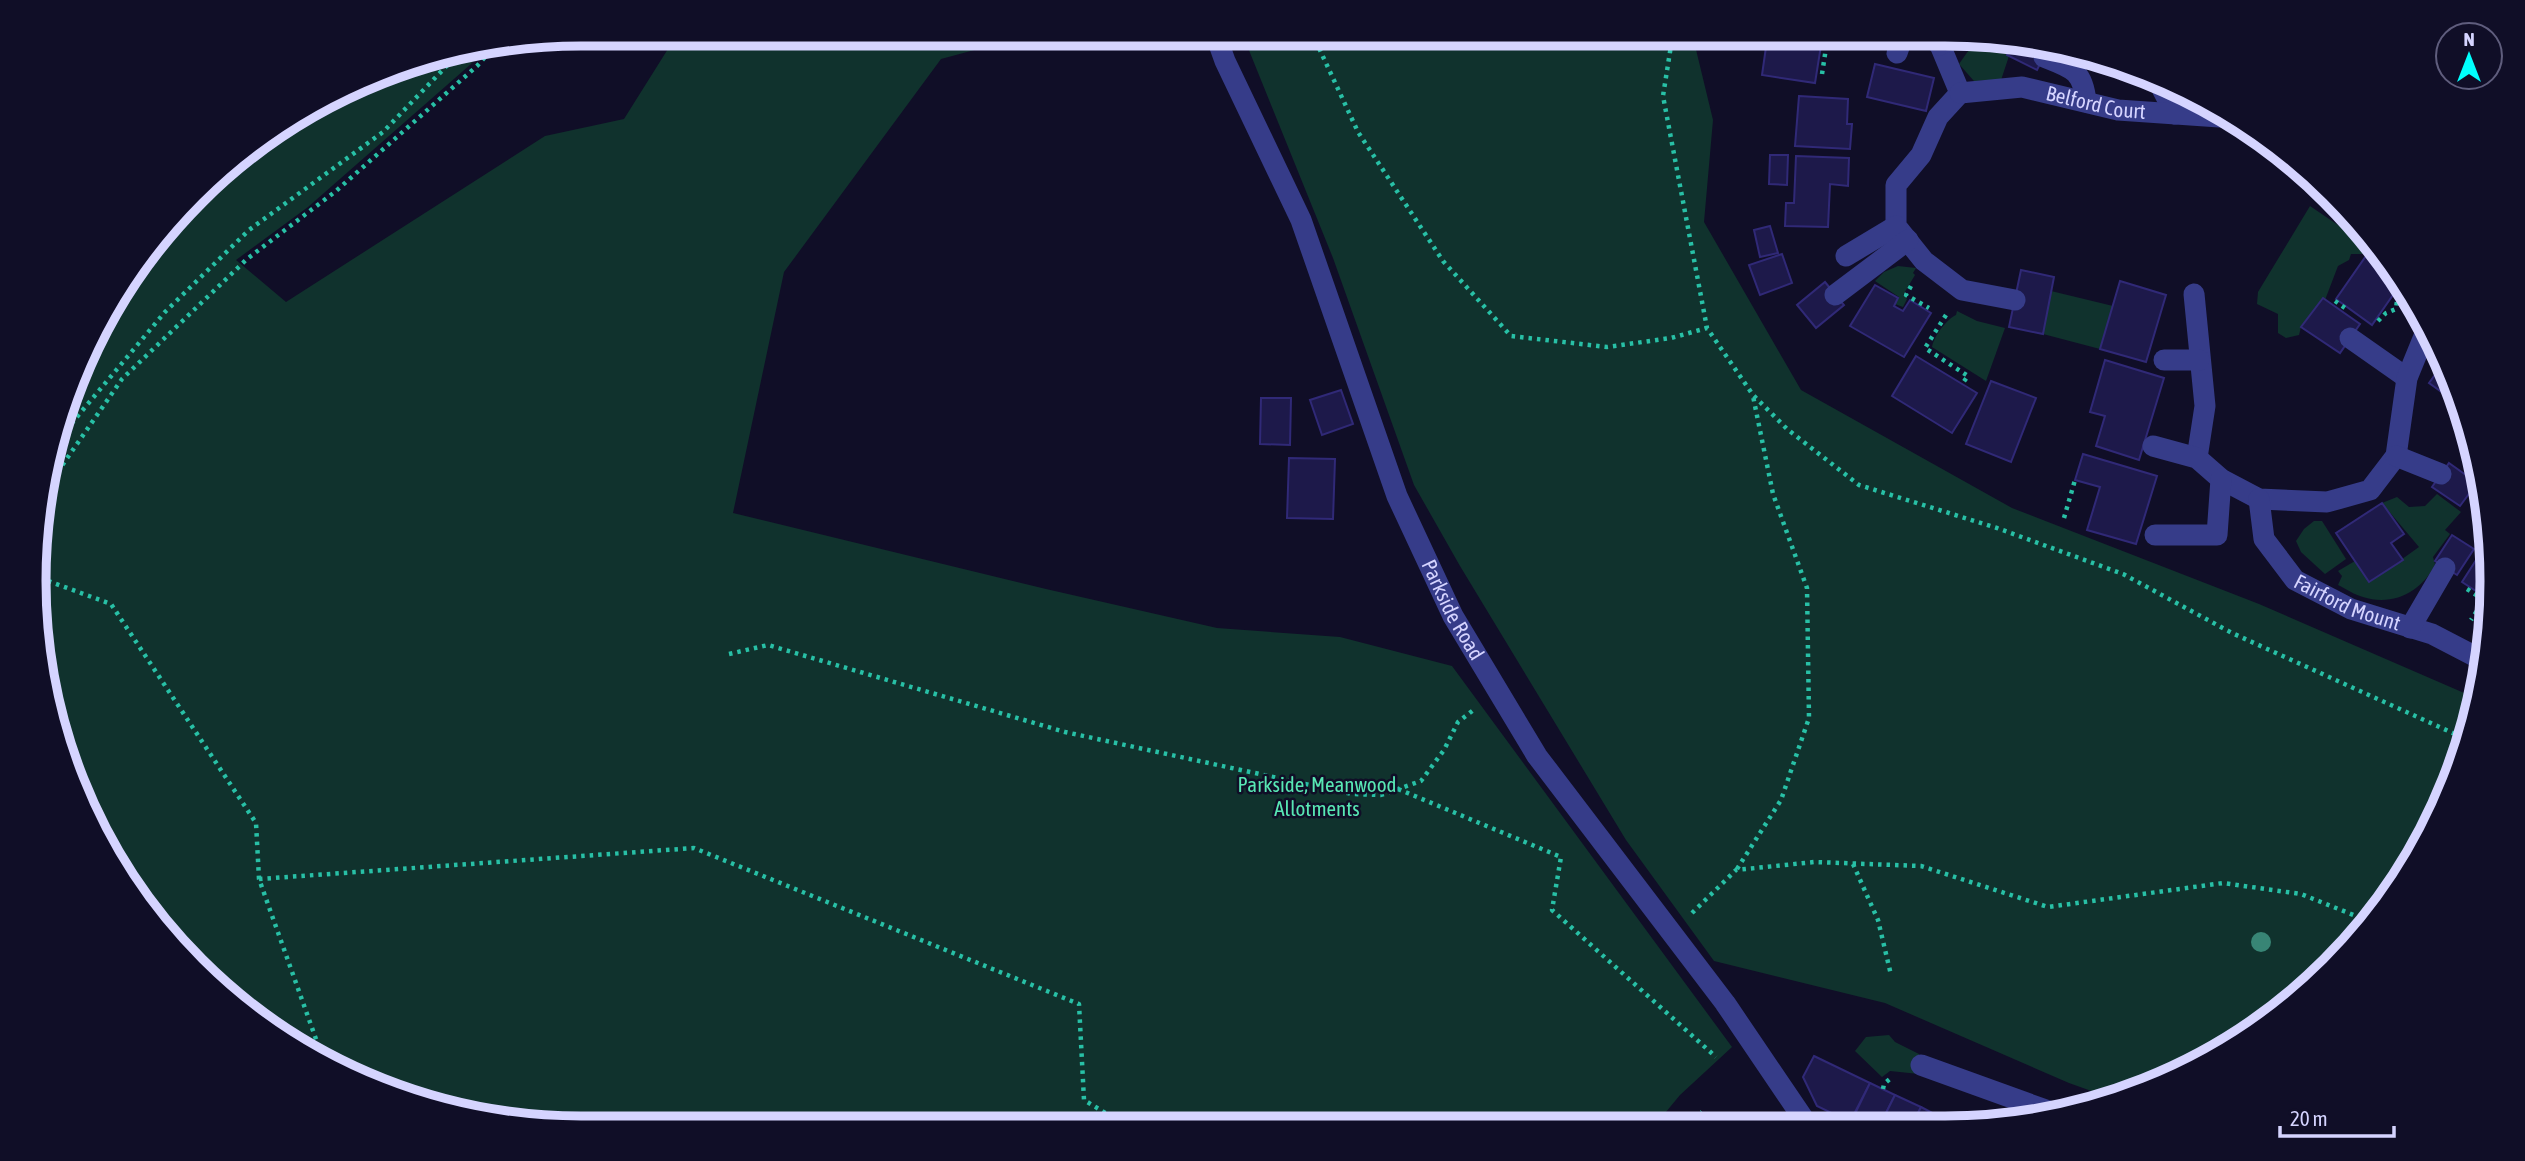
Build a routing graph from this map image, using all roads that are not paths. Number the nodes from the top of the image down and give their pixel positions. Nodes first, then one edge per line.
1 (1220, 46) edge
2 (1945, 46) edge
3 (2044, 57) dead end
4 (1961, 93) junction
5 (2164, 93) edge
6 (2086, 102) junction
7 (2175, 114) junction
8 (2210, 116) edge
9 (1902, 233) junction
10 (1846, 256) dead end
11 (2194, 294) dead end
12 (1835, 295) dead end
13 (2015, 300) dead end
14 (2350, 338) dead end
15 (2422, 341) edge
16 (2164, 360) dead end
17 (2199, 360) junction
18 (2407, 377) junction
19 (2153, 446) dead end
20 (2396, 456) junction
21 (2197, 458) junction
22 (2441, 474) dead end
23 (2221, 479) junction
24 (2259, 499) junction
25 (2155, 535) dead end
26 (2451, 575) road end
27 (2410, 628) junction
28 (2474, 657) edge
29 (1921, 1065) dead end
30 (2037, 1107) edge
31 (1802, 1116) edge

1 - 31 street, Parkside Road
2 - 4 street
3 - 6 street
4 - 6 street, Belford Court
4 - 9 street
5 - 7 street
6 - 7 street, Belford Court
7 - 8 street, Belford Court
9 - 10 street
9 - 12 street
9 - 13 street
11 - 17 street
14 - 18 street
15 - 18 street
16 - 17 street
17 - 21 street
18 - 20 street
19 - 21 street
20 - 22 street
20 - 24 street
21 - 23 street
23 - 24 street
23 - 25 street
24 - 27 street, Fairford Mount
26 - 27 street
27 - 28 street, Fairford Mount
29 - 30 street

